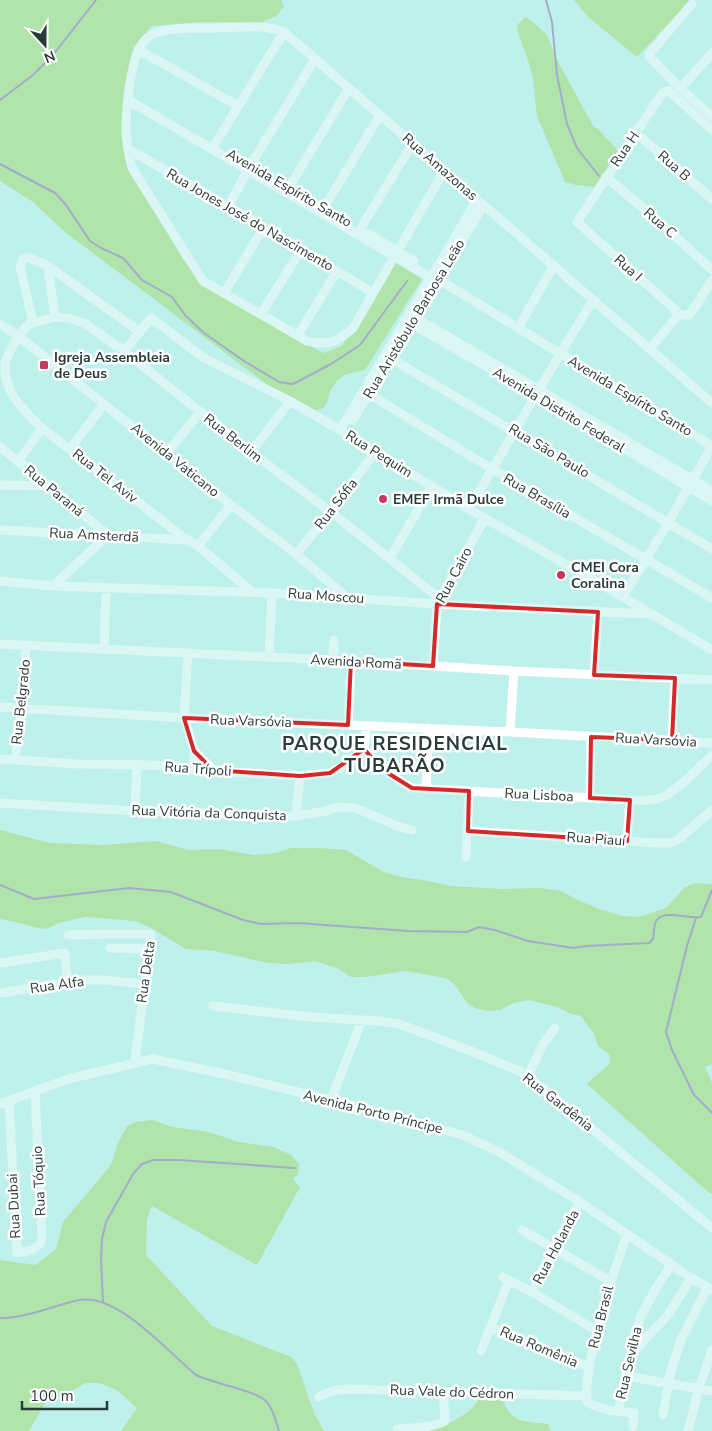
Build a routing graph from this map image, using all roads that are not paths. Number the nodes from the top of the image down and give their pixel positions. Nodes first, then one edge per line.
1 (692, 4) dead end
2 (284, 32) junction
3 (139, 50) junction
4 (712, 53) edge
5 (315, 59) junction
6 (679, 87) junction
7 (349, 88) junction
8 (671, 93) junction
9 (128, 98) junction
10 (238, 106) junction
11 (380, 116) junction
12 (712, 117) edge
13 (712, 130) edge
14 (636, 133) junction
15 (412, 143) junction
16 (213, 147) junction
17 (128, 149) junction
18 (249, 168) junction
19 (444, 171) junction
20 (606, 177) junction
21 (287, 190) junction
22 (712, 200) edge
23 (480, 202) junction
24 (228, 206) junction
25 (324, 208) junction
26 (577, 222) joint
27 (264, 227) junction
28 (359, 231) junction
29 (301, 250) junction
30 (396, 254) junction
31 (554, 265) junction
32 (48, 266) junction
33 (712, 270) edge
34 (336, 271) junction
35 (435, 277) junction
36 (712, 280) edge
37 (224, 293) junction
38 (373, 293) junction
39 (593, 300) junction
40 (262, 314) junction
41 (679, 314) junction
42 (55, 317) junction
43 (411, 319) junction
44 (33, 323) junction
45 (0, 324) edge
46 (518, 328) junction
47 (140, 332) junction
48 (298, 335) junction
49 (18, 336) junction
50 (650, 350) junction
51 (124, 351) junction
52 (560, 354) junction
53 (388, 357) junction
54 (366, 392) junction
55 (537, 392) junction
56 (290, 401) junction
57 (712, 402) edge
58 (104, 404) junction
59 (200, 412) junction
60 (42, 428) junction
61 (342, 431) junction
62 (515, 431) junction
63 (712, 446) edge
64 (0, 447) edge
65 (70, 449) junction
66 (251, 452) junction
67 (375, 452) junction
68 (167, 453) junction
69 (18, 462) junction
70 (492, 470) junction
71 (690, 483) junction
72 (0, 485) edge
73 (49, 486) junction
74 (432, 486) junction
75 (712, 492) edge
76 (712, 501) edge
77 (231, 505) junction
78 (469, 509) junction
79 (331, 512) junction
80 (485, 518) junction
81 (668, 523) junction
82 (0, 530) edge
83 (108, 535) junction
84 (187, 540) junction
85 (198, 546) junction
86 (712, 549) edge
87 (296, 554) junction
88 (390, 558) junction
89 (647, 559) junction
90 (0, 581) edge
91 (53, 586) junction
92 (106, 588) junction
93 (252, 592) junction
94 (272, 593) junction
95 (623, 597) junction
96 (348, 598) junction
97 (712, 598) edge
98 (438, 601) junction
99 (598, 612) junction
100 (651, 614) junction
101 (334, 640) dead end
102 (0, 644) edge
103 (26, 645) junction
104 (104, 649) junction
105 (712, 650) edge
106 (188, 653) junction
107 (269, 657) junction
108 (333, 660) junction
109 (351, 661) junction
110 (433, 666) junction
111 (514, 671) junction
112 (594, 675) junction
113 (676, 678) junction
114 (712, 680) edge
115 (0, 707) edge
116 (22, 708) junction
117 (184, 718) junction
118 (348, 725) junction
119 (367, 726) junction
120 (429, 728) junction
121 (510, 732) junction
122 (591, 737) junction
123 (672, 740) junction
124 (712, 743) edge
125 (364, 749) junction
126 (194, 752) junction
127 (712, 756) edge
128 (0, 759) edge
129 (15, 760) junction
130 (137, 765) junction
131 (193, 770) junction
132 (213, 770) junction
133 (300, 776) junction
134 (426, 789) junction
135 (469, 791) junction
136 (590, 798) junction
137 (630, 800) junction
138 (0, 803) edge
139 (712, 810) edge
140 (135, 811) junction
141 (296, 816) junction
142 (412, 830) dead end
143 (468, 831) junction
144 (627, 842) junction
145 (466, 857) dead end
146 (68, 935) dead end
147 (110, 948) dead end
148 (149, 949) junction
149 (0, 963) edge
150 (67, 980) junction
151 (144, 984) junction
152 (0, 993) edge
153 (214, 1006) dead end
154 (362, 1020) junction
155 (555, 1028) dead end
156 (135, 1062) junction
157 (528, 1076) junction
158 (35, 1091) junction
159 (331, 1100) junction
160 (9, 1101) junction
161 (0, 1104) edge
162 (580, 1202) junction
163 (712, 1228) edge
164 (522, 1230) dead end
165 (626, 1234) junction
166 (553, 1248) junction
167 (17, 1252) joint
168 (672, 1265) junction
169 (691, 1278) junction
170 (610, 1281) junction
171 (710, 1289) edge
172 (532, 1292) junction
173 (490, 1326) junction
174 (596, 1331) junction
175 (712, 1350) edge
176 (481, 1352) dead end
177 (630, 1357) junction
178 (588, 1367) junction
179 (626, 1376) junction
180 (668, 1383) junction
181 (699, 1388) junction
182 (712, 1391) edge
183 (443, 1392) junction
184 (319, 1397) dead end
185 (587, 1399) junction
186 (618, 1411) junction
187 (662, 1415) dead end
188 (633, 1426) dead end
189 (397, 1429) dead end
190 (688, 1431) edge

1 - 6 street
2 - 3 street, Rua Amazonas
2 - 5 street, Rua Amazonas
2 - 10 street
3 - 9 street
3 - 10 street
4 - 6 street, Rua H
5 - 7 street, Rua Amazonas
5 - 18 street
6 - 8 street, Rua H
6 - 12 street
7 - 11 street, Rua Amazonas
7 - 21 street
8 - 13 street
8 - 14 street, Rua H
9 - 16 street, Avenida Espírito Santo
9 - 17 street
10 - 16 street
11 - 15 street, Rua Amazonas
11 - 25 street
14 - 20 street, Rua H
14 - 22 street, Rua B
15 - 19 street, Rua Amazonas
15 - 28 street
16 - 18 street, Avenida Espírito Santo
17 - 24 street, Rua Jones José do Nascimento
17 - 37 street
18 - 21 street, Avenida Espírito Santo
18 - 24 street
19 - 23 street, Rua Amazonas
19 - 30 street
20 - 26 street, Rua H
20 - 33 street, Rua C
21 - 25 street, Avenida Espírito Santo
21 - 28 street, Avenida Espírito Santo
23 - 31 street, Rua Amazonas
23 - 35 street, Rua Aristóbulo Barbosa Leão
24 - 27 street, Rua Jones José do Nascimento
25 - 28 street, Avenida Espírito Santo
26 - 41 street, Rua I
27 - 29 street, Rua Jones José do Nascimento
27 - 37 street
28 - 30 street, Avenida Espírito Santo
29 - 34 street, Rua Jones José do Nascimento
29 - 40 street
30 - 35 street, Avenida Espírito Santo
30 - 38 street
31 - 39 street, Rua Amazonas
31 - 46 street
32 - 42 street
32 - 44 street
32 - 47 street
34 - 38 street, Rua Jones José do Nascimento
34 - 48 street
35 - 43 street, Rua Aristóbulo Barbosa Leão
35 - 46 street, Avenida Espírito Santo
36 - 41 street
37 - 40 street
38 - 48 street
39 - 50 street, Rua Amazonas
39 - 52 street
40 - 48 street
41 - 50 street
42 - 44 street, Rua Berlim
42 - 51 street, Rua Berlim
43 - 53 street, Rua Aristóbulo Barbosa Leão
43 - 55 street, Avenida Distrito Federal
44 - 49 street, Rua Berlim
45 - 49 street, Avenida Vaticano
46 - 52 street, Avenida Espírito Santo
47 - 51 street
47 - 56 street, Rua Pequim
49 - 58 street, Avenida Vaticano
49 - 60 street, Rua Tel Aviv
50 - 57 street, Rua Amazonas
51 - 59 street, Rua Berlim
52 - 55 street
52 - 63 street, Avenida Espírito Santo
53 - 54 street, Rua Aristóbulo Barbosa Leão
53 - 62 street, Rua São Paulo
54 - 61 street, Rua Aristóbulo Barbosa Leão
54 - 70 street, Rua Brasília
55 - 62 street
55 - 71 street, Avenida Distrito Federal
56 - 61 street, Rua Pequim
56 - 66 street
58 - 65 street
58 - 68 street, Avenida Vaticano
59 - 66 street, Rua Berlim
59 - 68 street
60 - 65 street, Rua Tel Aviv
60 - 69 street
61 - 67 street, Rua Pequim
62 - 70 street
62 - 81 street, Rua São Paulo
63 - 71 street
64 - 69 street, Rua Paraná
65 - 84 street, Rua Tel Aviv
66 - 79 street, Rua Berlim
67 - 74 street, Rua Pequim
67 - 79 street, Rua Sófia
68 - 77 street, Avenida Vaticano
69 - 73 street, Rua Paraná
70 - 78 street
70 - 89 street, Rua Brasília
71 - 75 street, Avenida Distrito Federal
71 - 76 street, Avenida Distrito Federal
71 - 81 street
72 - 73 street
73 - 83 street, Rua Paraná
74 - 78 street, Rua Pequim
74 - 88 street
77 - 85 street
77 - 87 street, Avenida Vaticano
78 - 80 street, Rua Pequim
79 - 87 street, Rua Sófia
79 - 88 street, Rua Berlim
80 - 95 street, Rua Pequim
80 - 98 street, Rua Cairo
81 - 86 street, Rua São Paulo
81 - 89 street
82 - 83 street, Rua Amsterdã
83 - 84 street, Rua Amsterdã
83 - 91 street
84 - 85 street, Rua Tel Aviv
85 - 93 street, Rua Tel Aviv
87 - 96 street, Avenida Vaticano
88 - 98 street, Rua Berlim
89 - 95 street
89 - 97 street, Rua Brasília
90 - 91 street, Rua Moscou
91 - 92 street, Rua Moscou
92 - 93 street, Rua Moscou
92 - 104 street
93 - 94 street, Rua Moscou
94 - 96 street, Rua Moscou
94 - 107 street
95 - 100 street, Rua Pequim
96 - 98 street, Rua Moscou
98 - 99 street, Rua Moscou
98 - 110 street, Rua Cairo
99 - 100 street, Rua Moscou
99 - 112 street
100 - 105 street, Rua Pequim
101 - 108 street
102 - 103 street, Avenida Romã
103 - 104 street, Avenida Romã
103 - 116 street, Rua Belgrado
104 - 106 street, Avenida Romã
106 - 107 street, Avenida Romã
106 - 117 street
107 - 108 street, Avenida Romã
108 - 109 street, Avenida Romã
109 - 110 street, Avenida Romã
109 - 118 street
110 - 111 street, Avenida Romã
111 - 112 street, Avenida Romã
111 - 121 street
112 - 113 street, Avenida Romã
113 - 114 street, Avenida Romã
113 - 123 street
115 - 116 street, Rua Varsóvia
116 - 117 street, Rua Varsóvia
116 - 129 street, Rua Belgrado
117 - 118 street, Rua Varsóvia
117 - 126 street
118 - 119 street, Rua Varsóvia
119 - 120 street, Rua Varsóvia
119 - 125 street
120 - 121 street, Rua Varsóvia
120 - 134 street
121 - 122 street, Rua Varsóvia
122 - 123 street, Rua Varsóvia
122 - 136 street
123 - 124 street, Rua Varsóvia
125 - 133 street, Rua Trípoli
125 - 134 street, Rua Lisboa
126 - 131 street
126 - 132 street
127 - 137 street, Rua Lisboa
128 - 129 street, Rua Trípoli
129 - 130 street, Rua Trípoli
130 - 131 street, Rua Trípoli
130 - 140 street
131 - 132 street, Rua Trípoli
132 - 133 street, Rua Trípoli
133 - 141 street
134 - 135 street, Rua Lisboa
135 - 136 street, Rua Lisboa
135 - 143 street
136 - 137 street, Rua Lisboa
137 - 144 street
138 - 140 street, Rua Vitória da Conquista
139 - 144 street, Rua Piauí
140 - 141 street, Rua Vitória da Conquista
141 - 142 street, Rua Vitória da Conquista
143 - 144 street, Rua Piauí
143 - 145 street
146 - 148 street, Rua Delta
147 - 148 street
148 - 151 street, Rua Delta
149 - 150 street
150 - 151 street, Rua Alfa
150 - 152 street, Rua Alfa
151 - 156 street, Rua Delta
153 - 154 street
154 - 157 street, Rua Gardênia
154 - 159 street
155 - 157 street
156 - 158 street, Avenida Porto Príncipe
156 - 159 street, Avenida Porto Príncipe
157 - 163 street, Rua Gardênia
158 - 160 street, Avenida Porto Príncipe
158 - 167 street, Rua Tóquio
159 - 162 street, Avenida Porto Príncipe
160 - 161 street, Avenida Porto Príncipe
160 - 167 street, Rua Dubai
162 - 165 street, Avenida Porto Príncipe
162 - 166 street, Rua Holanda
164 - 166 street
165 - 168 street, Avenida Porto Príncipe
165 - 170 street, Rua Brasil
166 - 170 street
166 - 172 street, Rua Holanda
168 - 169 street, Avenida Porto Príncipe
168 - 177 street, Rua Sevilha
169 - 171 street, Avenida Porto Príncipe
169 - 177 street
170 - 174 street, Rua Brasil
171 - 180 street
172 - 173 street
172 - 174 street
173 - 176 street
173 - 178 street, Rua Romênia
174 - 178 street, Rua Brasil
175 - 181 street
177 - 179 street, Rua Sevilha
178 - 185 street, Rua Brasil
179 - 180 street
179 - 186 street, Rua Sevilha
180 - 181 street
180 - 187 street
181 - 182 street
181 - 190 street
183 - 184 street, Rua Vale do Cédron
183 - 185 street, Rua Vale do Cédron
183 - 189 street
185 - 186 street, Rua Vale do Cédron
186 - 188 street

